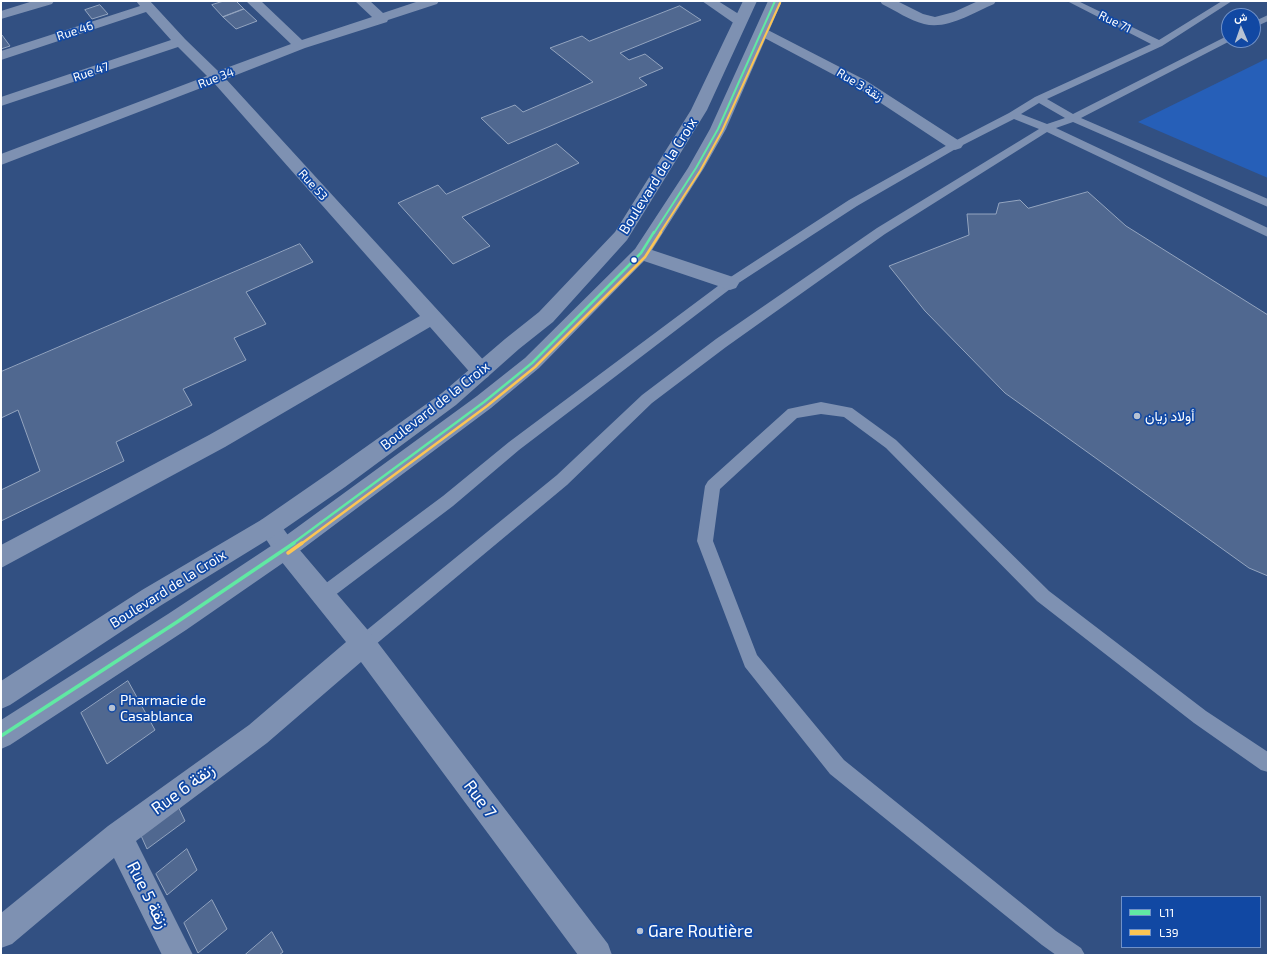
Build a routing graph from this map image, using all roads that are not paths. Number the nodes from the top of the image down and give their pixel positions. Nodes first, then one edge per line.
1 (47, 1) edge
2 (253, 1) edge
3 (362, 1) edge
4 (432, 1) edge
5 (709, 1) edge
6 (750, 1) edge
7 (776, 1) edge
8 (887, 1) edge
9 (989, 1) edge
10 (1071, 1) edge
11 (1228, 1) edge
12 (146, 4) edge
13 (1, 15) edge
14 (382, 19) junction
15 (740, 21) junction
16 (762, 31) junction
17 (180, 42) junction
18 (1221, 42) edge
19 (1159, 44) junction
20 (300, 45) junction
21 (1, 56) edge
22 (217, 78) junction
23 (1039, 99) junction
24 (1, 102) edge
25 (1013, 114) junction
26 (1073, 118) junction
27 (1047, 128) junction
28 (955, 145) junction
29 (1, 160) edge
30 (1268, 203) edge
31 (1268, 233) edge
32 (641, 253) junction
33 (730, 283) junction
34 (433, 317) junction
35 (481, 371) junction
36 (269, 526) junction
37 (285, 549) junction
38 (1, 557) edge
39 (324, 594) junction
40 (363, 644) junction
41 (1, 696) edge
42 (1, 736) edge
43 (1268, 763) edge
44 (118, 836) junction
45 (1, 932) edge
46 (178, 955) edge
47 (597, 955) edge
48 (1074, 955) edge

1 - 13 street
2 - 20 street
3 - 14 street
4 - 14 street, Rue 34
5 - 15 street
6 - 15 street, Boulevard de la Croix
7 - 16 street, Boulevard de la Croix
8 - 9 street
10 - 19 lane, Rue 71
11 - 19 lane
12 - 17 street, Rue 53
12 - 21 street, Rue 46
14 - 20 street, Rue 34
15 - 35 street, Boulevard de la Croix
16 - 28 street, Rue 3 زنقة
16 - 32 street, Boulevard de la Croix
17 - 22 street, Rue 53
17 - 24 street, Rue 47
18 - 26 lane
19 - 23 lane
20 - 22 street, Rue 34
22 - 29 street, Rue 34
22 - 34 street, Rue 53
23 - 25 lane
23 - 26 lane
25 - 27 lane
25 - 28 lane
26 - 27 lane
26 - 30 lane
27 - 31 lane
27 - 40 lane
28 - 33 lane
32 - 33 street
32 - 37 street, Boulevard de la Croix
33 - 39 lane
34 - 35 street, Rue 53
34 - 38 street
35 - 36 street, Boulevard de la Croix
36 - 37 street, Rue 7
36 - 41 street, Boulevard de la Croix
37 - 39 street, Rue 7
37 - 42 street, Boulevard de la Croix
39 - 40 street, Rue 7
40 - 44 street, Rue 6 زنقة
40 - 47 street, Rue 7
43 - 48 lane
44 - 45 street, Rue 6 زنقة
44 - 46 street, Rue 5 زنقة

